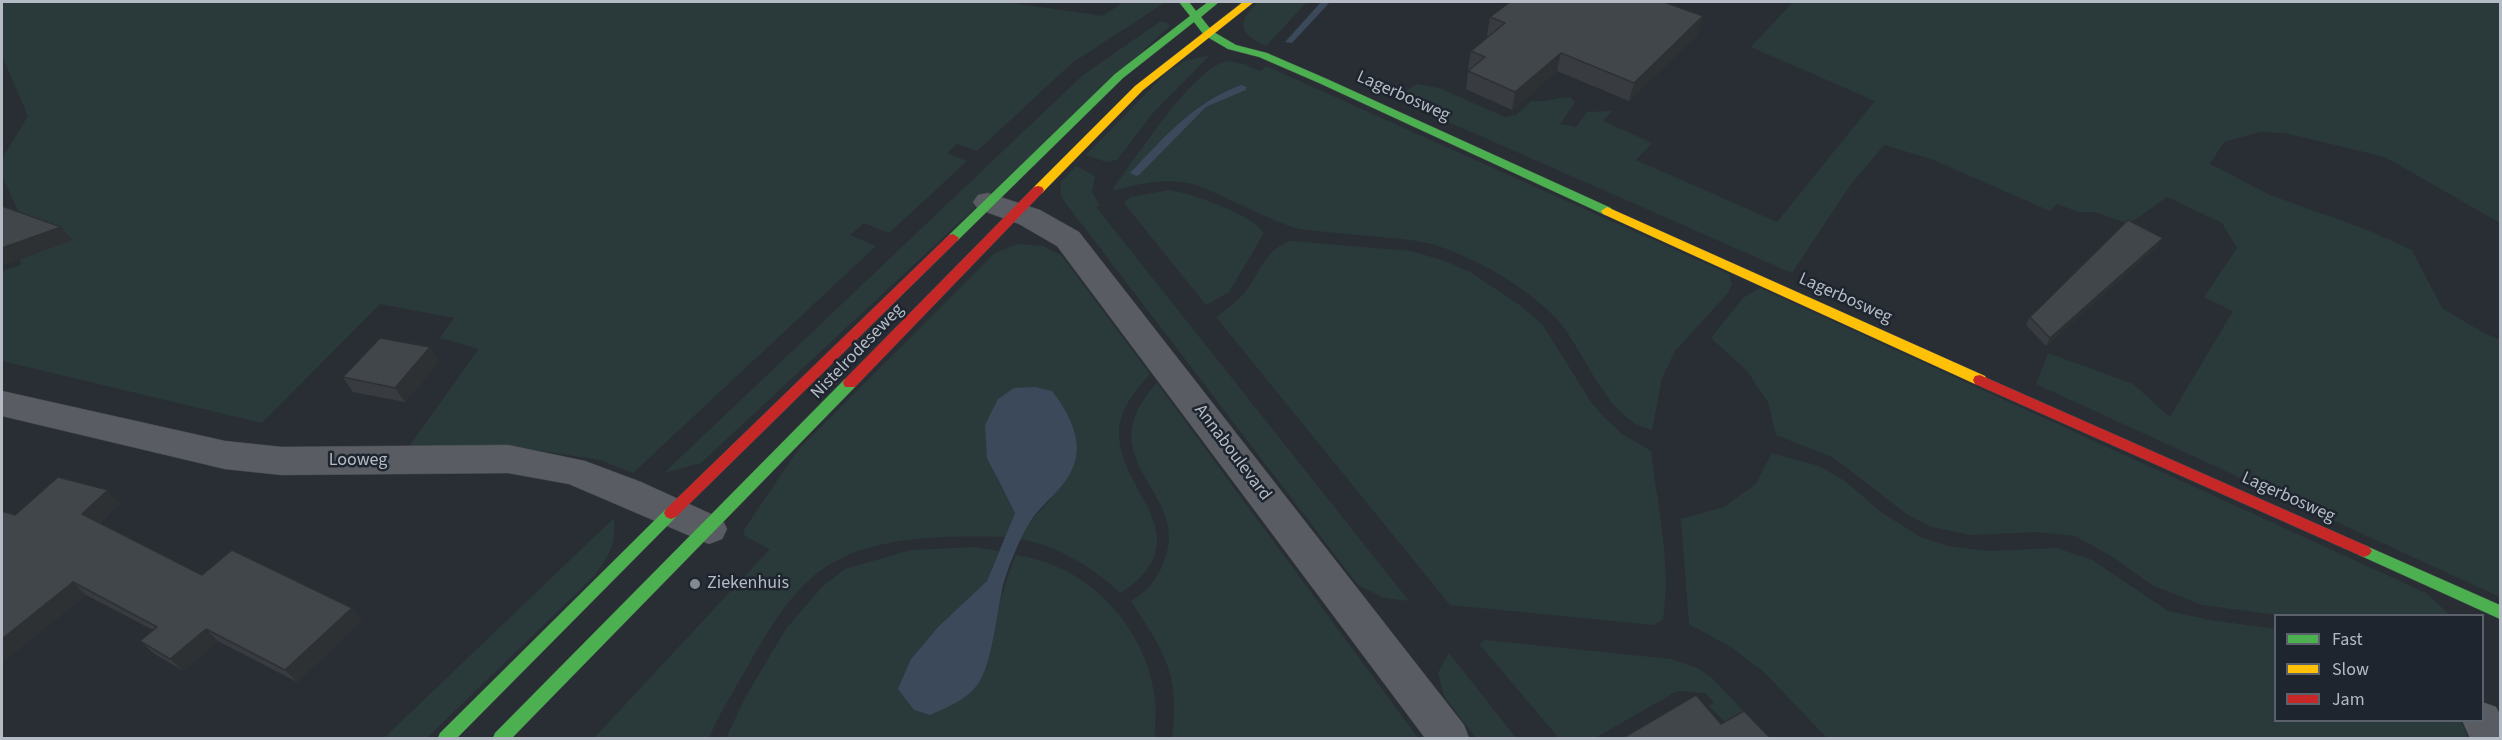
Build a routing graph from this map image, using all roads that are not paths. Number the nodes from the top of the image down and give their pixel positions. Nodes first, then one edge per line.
1 (1184, 2) edge
2 (1214, 2) edge
3 (1249, 2) edge
4 (1194, 17) junction
5 (1208, 33) junction
6 (988, 202) junction
7 (1020, 212) junction
8 (2, 404) edge
9 (672, 512) junction
10 (709, 529) junction
11 (2490, 613) edge
12 (2483, 722) edge
13 (447, 738) edge
14 (501, 738) edge
15 (1449, 738) edge
16 (2491, 738) edge

1 - 4 street
2 - 4 street, Nistelrodeseweg
3 - 5 street, Nistelrodeseweg
4 - 5 street, Lagerbosweg
4 - 6 street, Nistelrodeseweg
5 - 7 street, Nistelrodeseweg
5 - 11 street, Lagerbosweg
6 - 7 street, Annaboulevard
6 - 9 street, Nistelrodeseweg
7 - 10 street, Nistelrodeseweg
7 - 15 street, Annaboulevard
8 - 9 street, Looweg
9 - 10 street, Looweg
9 - 13 street, Nistelrodeseweg
10 - 14 street, Nistelrodeseweg
12 - 16 street

